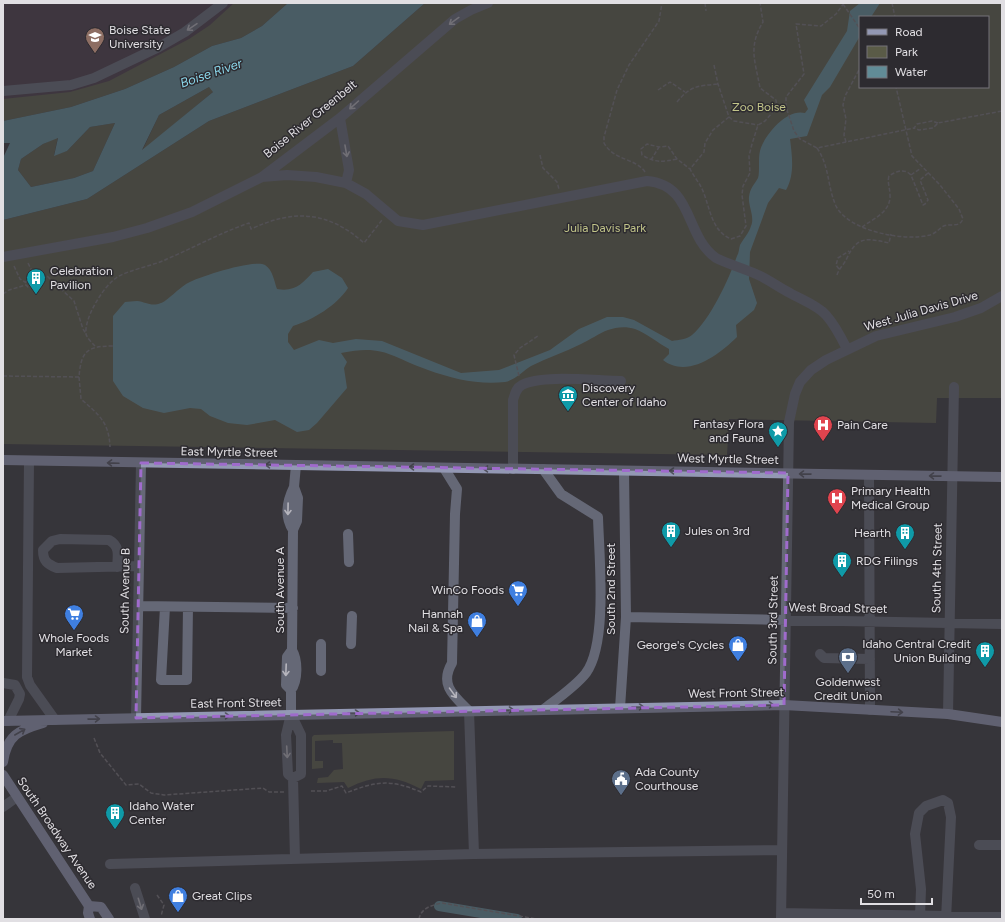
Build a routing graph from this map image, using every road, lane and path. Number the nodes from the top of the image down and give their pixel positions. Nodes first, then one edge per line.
1 (223, 3) edge
2 (488, 3) edge
3 (662, 3) edge
4 (705, 3) edge
5 (760, 3) edge
6 (892, 3) edge
7 (844, 4) edge
8 (706, 11) dead end
9 (895, 16) edge
10 (859, 28) edge
11 (714, 65) dead end
12 (859, 70) edge
13 (718, 84) junction
14 (896, 88) edge
15 (658, 90) dead end
16 (3, 91) edge
17 (685, 92) junction
18 (677, 102) dead end
19 (777, 107) junction
20 (786, 107) junction
21 (1002, 112) edge
22 (729, 117) junction
23 (340, 118) junction
24 (938, 123) junction
25 (758, 125) junction
26 (914, 128) junction
27 (906, 129) junction
28 (846, 142) junction
29 (658, 147) junction
30 (817, 148) junction
31 (540, 155) dead end
32 (677, 159) junction
33 (651, 160) junction
34 (921, 167) junction
35 (690, 169) junction
36 (928, 173) junction
37 (911, 175) junction
38 (262, 178) junction
39 (647, 181) junction
40 (346, 183) junction
41 (561, 198) junction
42 (389, 212) junction
43 (862, 227) junction
44 (891, 234) junction
45 (849, 251) junction
46 (3, 257) edge
47 (27, 260) dead end
48 (20, 263) dead end
49 (838, 269) junction
50 (837, 275) dead end
51 (32, 277) junction
52 (35, 280) junction
53 (25, 282) junction
54 (26, 285) junction
55 (3, 294) edge
56 (1002, 296) edge
57 (86, 334) junction
58 (538, 336) dead end
59 (95, 346) junction
60 (113, 346) dead end
61 (847, 349) junction
62 (3, 376) edge
63 (79, 377) junction
64 (515, 379) dead end
65 (621, 381) dead end
66 (954, 387) dead end
67 (110, 447) dead end
68 (3, 460) edge
69 (29, 461) junction
70 (141, 464) junction
71 (296, 465) junction
72 (449, 468) junction
73 (513, 469) junction
74 (543, 469) junction
75 (624, 471) junction
76 (788, 473) junction
77 (869, 475) junction
78 (952, 476) junction
79 (1002, 477) edge
80 (348, 534) dead end
81 (349, 562) dead end
82 (139, 566) junction
83 (117, 567) junction
84 (138, 606) junction
85 (165, 606) junction
86 (188, 607) junction
87 (293, 608) junction
88 (352, 616) dead end
89 (626, 617) junction
90 (786, 620) junction
91 (870, 621) junction
92 (950, 623) junction
93 (1002, 624) edge
94 (321, 644) dead end
95 (350, 644) dead end
96 (820, 654) dead end
97 (870, 659) junction
98 (321, 671) dead end
99 (3, 683) edge
100 (784, 705) junction
101 (620, 708) junction
102 (544, 709) junction
103 (870, 710) junction
104 (469, 711) junction
105 (291, 714) junction
106 (948, 714) junction
107 (136, 718) junction
108 (55, 720) junction
109 (5, 721) edge
110 (1002, 722) edge
111 (94, 738) dead end
112 (3, 762) edge
113 (3, 775) edge
114 (293, 778) junction
115 (456, 787) dead end
116 (311, 791) dead end
117 (285, 792) dead end
118 (18, 797) junction
119 (3, 807) edge
120 (979, 845) dead end
121 (1002, 845) edge
122 (782, 850) junction
123 (474, 854) junction
124 (295, 859) junction
125 (110, 864) dead end
126 (135, 888) dead end
127 (157, 895) dead end
128 (89, 906) junction
129 (161, 916) dead end
130 (781, 916) edge
131 (920, 916) junction
132 (1002, 917) edge
133 (946, 918) edge
134 (90, 919) edge
135 (109, 919) edge
136 (145, 919) edge
137 (419, 919) edge
138 (537, 919) edge

1 -> 16 street
2 -> 23 street
3 - 39 path
4 - 8 path
5 - 19 path
6 - 9 path
7 - 10 path
7 - 20 path
11 - 13 path
12 - 28 path
13 - 17 path
13 - 22 path
14 - 27 path
15 - 17 path
17 - 18 path
19 - 20 path
19 - 25 path
20 - 30 path
21 - 24 path
22 - 25 path
22 - 35 path
23 - 38 street
23 -> 40 street
24 - 26 path
24 - 26 path
25 - 35 path
26 - 27 path
27 - 28 path
27 - 34 path
28 - 30 path
29 - 32 path
29 - 33 path
29 - 33 path
30 - 43 path
31 - 41 path
32 - 33 path
32 - 35 path
34 - 36 path
34 - 37 path
36 - 37 path
36 - 44 path
37 - 43 path
38 - 40 street
38 - 46 street
39 - 41 street
39 - 61 street
40 - 42 street
41 - 42 street
42 - 57 path
43 - 44 path
44 - 45 path
45 - 49 path
45 - 49 path
47 - 51 path
48 - 53 path
49 - 50 path
51 - 52 path
51 - 53 path
52 - 54 path
52 - 57 path
53 - 54 path
54 - 55 path
56 - 61 street, West Julia Davis Drive
57 - 59 path
58 - 64 path
59 - 60 path
59 - 63 path
61 - 76 street, South 3rd Street
62 - 63 path
63 - 67 path
65 - 73 street
66 - 78 street, South 4th Street
68 - 69 main road, East Myrtle Street
70 -> 69 main road, East Myrtle Street
69 - 108 street
71 -> 70 main road, East Myrtle Street
70 - 82 street, South Avenue B
72 -> 71 main road, East Myrtle Street
71 - 87 street, South Avenue A
73 -> 72 main road, West Myrtle Street
72 -> 104 street
73 - 74 main road, West Myrtle Street
74 - 75 main road, West Myrtle Street
74 - 102 street
76 -> 75 main road, West Myrtle Street
75 - 89 street, South 2nd Street
77 -> 76 main road, West Myrtle Street
76 - 90 street, South 3rd Street
78 -> 77 main road, West Myrtle Street
77 - 91 street
78 - 79 main road, West Myrtle Street
78 - 92 street, South 4th Street
80 - 81 street
82 - 83 street
82 - 84 street, South Avenue B
83 - 83 street
84 - 85 street
84 - 107 street, South Avenue B
85 - 86 street
85 - 86 street
86 - 87 street
87 - 105 street, South Avenue A
88 - 95 street
89 - 90 street, West Broad Street
89 - 101 street, South 2nd Street
90 - 91 street, West Broad Street
90 - 100 street, South 3rd Street
91 - 92 street, West Broad Street
91 - 97 street
92 - 93 street, West Broad Street
92 - 106 street, South 4th Street
94 - 98 street
96 - 97 street
97 - 103 street
99 - 109 street
101 -> 100 main road, West Front Street
100 - 103 main road, West Front Street
100 - 122 street, South 3rd Street
101 - 102 main road, West Front Street
104 -> 102 main road, West Front Street
103 -> 106 main road, West Front Street
105 -> 104 main road, East Front Street
104 - 123 street
107 -> 105 main road, East Front Street
105 -> 114 street
105 - 114 street
106 - 110 main road, West Front Street
108 -> 107 main road, East Front Street
108 - 109 main road, East Front Street
112 -> 108 main road
111 - 117 path
113 - 118 main road, South Broadway Avenue
114 - 124 street
115 - 116 path
118 - 119 street
118 - 128 main road, South Broadway Avenue
120 - 121 street
122 - 123 street
122 - 130 street, South 3rd Street
123 - 124 street
124 - 125 street
126 -> 136 street
127 - 129 path
128 - 134 main road, South Broadway Avenue
128 - 135 main road, South Broadway Avenue
130 - 131 street
131 - 133 street
131 - 133 street
132 - 133 street
137 - 138 path

